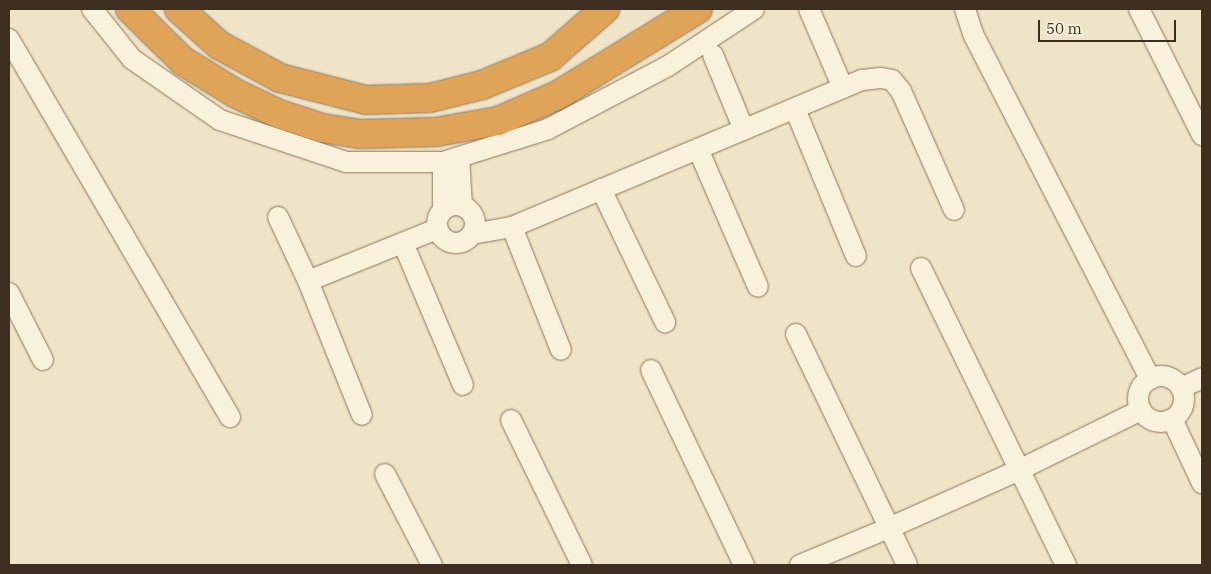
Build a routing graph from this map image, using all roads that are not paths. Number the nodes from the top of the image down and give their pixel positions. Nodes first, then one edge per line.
1 (92, 9) edge
2 (130, 9) edge
3 (179, 9) edge
4 (605, 9) edge
5 (698, 9) edge
6 (754, 9) edge
7 (808, 9) edge
8 (965, 9) edge
9 (1139, 9) edge
10 (9, 39) edge
11 (713, 55) dead end
12 (843, 88) junction
13 (795, 109) junction
14 (744, 130) junction
15 (1202, 135) edge
16 (698, 149) junction
17 (451, 159) junction
18 (601, 189) junction
19 (453, 208) junction
20 (954, 210) dead end
21 (278, 217) dead end
22 (512, 227) junction
23 (437, 229) junction
24 (472, 234) junction
25 (403, 243) junction
26 (856, 256) dead end
27 (921, 268) dead end
28 (308, 282) junction
29 (758, 287) dead end
30 (9, 293) edge
31 (665, 322) dead end
32 (796, 334) dead end
33 (561, 350) dead end
34 (43, 360) dead end
35 (651, 370) dead end
36 (1202, 378) edge
37 (1150, 379) junction
38 (463, 385) dead end
39 (1181, 388) junction
40 (1141, 410) junction
41 (362, 415) dead end
42 (230, 417) dead end
43 (1172, 419) junction
44 (511, 420) dead end
45 (1019, 470) junction
46 (385, 474) dead end
47 (1202, 483) edge
48 (889, 528) junction
49 (432, 565) edge
50 (582, 565) edge
51 (744, 565) edge
52 (800, 565) edge
53 (907, 565) edge
54 (1066, 565) edge

1 - 17 street
2 - 5 highway
3 - 4 highway
6 - 17 street
7 - 12 street
8 - 37 street
9 - 15 street
10 - 42 street
11 - 14 street
12 - 13 street
12 - 20 street
13 - 14 street
13 - 26 street
14 - 16 street
16 - 18 street
16 - 29 street
17 - 19 street
18 - 22 street
18 - 31 street
19 - 23 street
19 - 24 street
21 - 28 street
22 - 24 street
22 - 33 street
23 - 24 street
23 - 25 street
25 - 28 street
25 - 38 street
27 - 45 street
28 - 41 street
30 - 34 street
32 - 48 street
35 - 51 street
36 - 39 street
37 - 39 street
37 - 40 street
39 - 43 street
40 - 43 street
40 - 45 street
43 - 47 street
44 - 50 street
45 - 48 street
45 - 54 street
46 - 49 street
48 - 52 street
48 - 53 street

